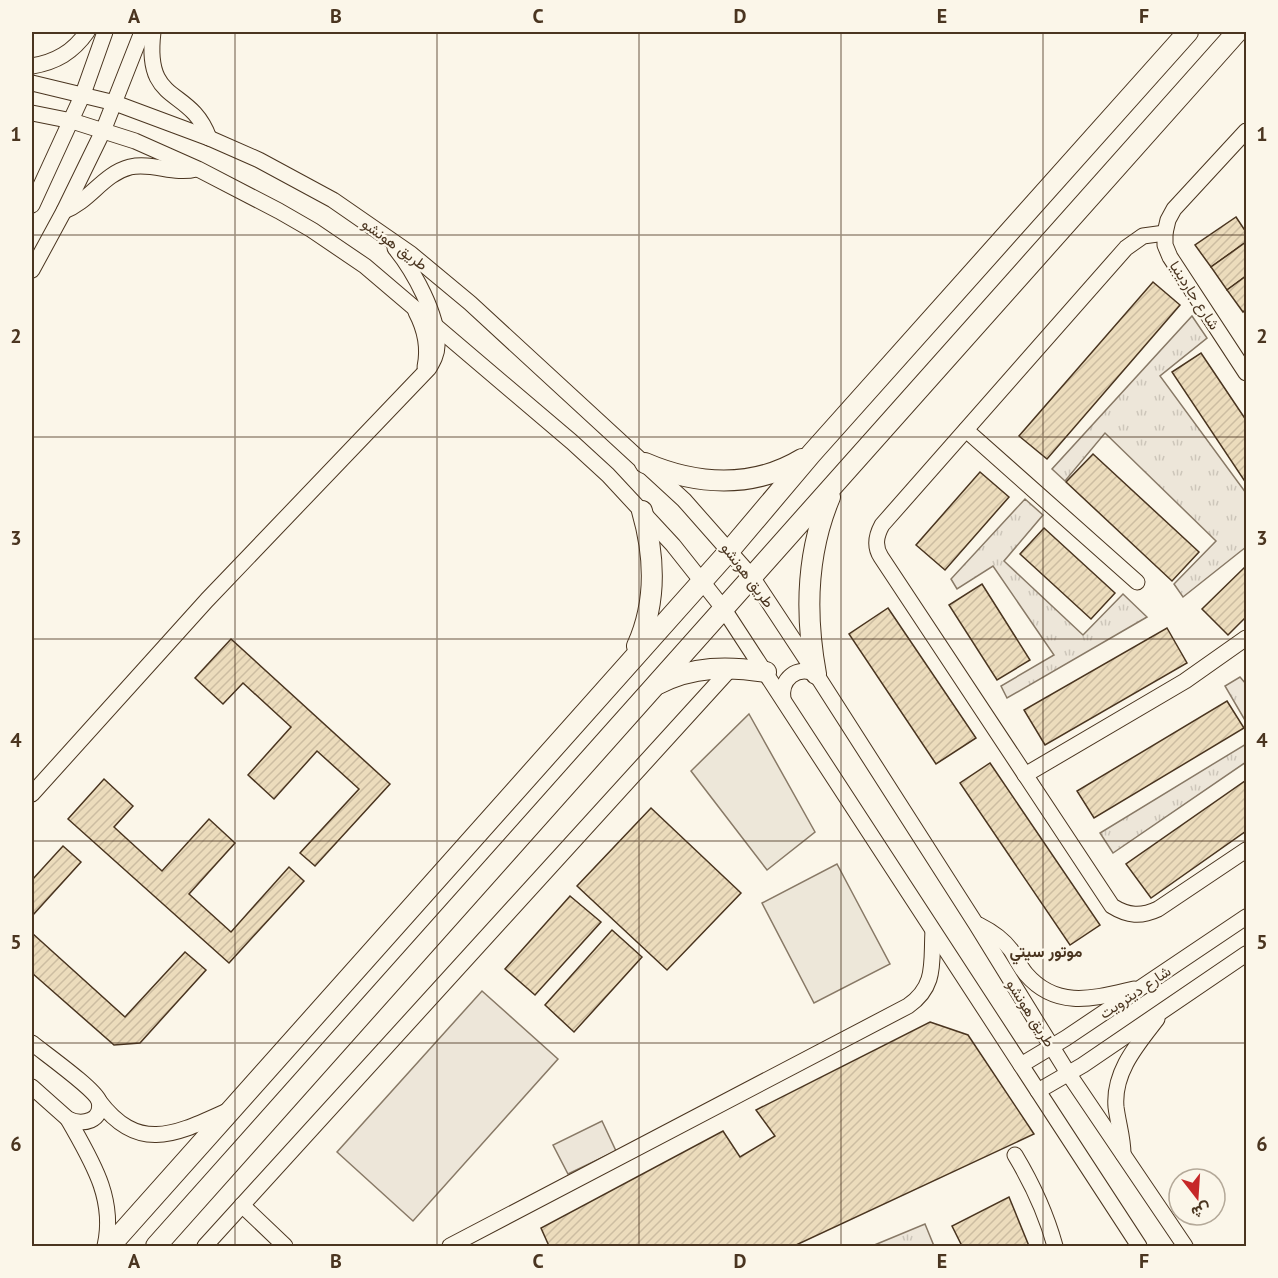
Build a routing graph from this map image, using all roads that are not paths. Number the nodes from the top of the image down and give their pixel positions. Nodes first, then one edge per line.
1 (87, 32) edge
2 (105, 32) edge
3 (141, 32) edge
4 (153, 32) edge
5 (1188, 32) edge
6 (1238, 32) edge
7 (32, 66) edge
8 (32, 83) edge
9 (83, 94) junction
10 (114, 103) junction
11 (32, 113) edge
12 (72, 121) junction
13 (103, 131) junction
14 (1246, 131) edge
15 (209, 138) junction
16 (198, 169) junction
17 (32, 205) edge
18 (64, 211) junction
19 (1165, 233) junction
20 (383, 234) junction
21 (32, 270) edge
22 (414, 310) junction
23 (435, 327) junction
24 (1246, 373) edge
25 (422, 376) junction
26 (966, 430) junction
27 (812, 453) junction
28 (645, 463) junction
29 (835, 484) junction
30 (642, 511) junction
31 (730, 550) junction
32 (752, 577) junction
33 (702, 580) junction
34 (1137, 582) dead end
35 (723, 608) junction
36 (1246, 638) edge
37 (631, 659) junction
38 (732, 667) junction
39 (766, 672) junction
40 (816, 674) junction
41 (653, 686) junction
42 (783, 699) junction
43 (1025, 775) junction
44 (32, 794) edge
45 (1246, 850) edge
46 (1246, 917) edge
47 (976, 924) junction
48 (933, 931) junction
49 (1246, 954) edge
50 (1143, 987) junction
51 (1163, 1011) junction
52 (32, 1043) edge
53 (1052, 1046) junction
54 (1021, 1065) junction
55 (1068, 1073) junction
56 (32, 1087) edge
57 (1038, 1091) junction
58 (99, 1101) junction
59 (233, 1108) junction
60 (68, 1119) junction
61 (1123, 1154) junction
62 (1015, 1155) dead end
63 (242, 1206) junction
64 (105, 1246) edge
65 (110, 1246) edge
66 (156, 1246) edge
67 (205, 1246) edge
68 (285, 1246) edge
69 (450, 1246) edge
70 (1055, 1246) edge
71 (1139, 1246) edge
72 (1185, 1246) edge

1 - 7 street
2 - 9 street
3 - 10 street
4 - 15 street
5 - 27 main road
6 - 29 main road
8 - 9 street, طريق هونشو
9 - 10 street, طريق هونشو
9 - 12 street
10 - 13 street
10 - 15 street, طريق هونشو
11 - 12 street
12 - 13 street
12 - 17 street
13 - 16 street
13 - 18 street
14 - 19 street
15 - 20 street, طريق هونشو
16 - 18 street
16 - 22 street
18 - 21 street
19 - 24 street, شارع جاردينيا
19 - 26 street
20 - 23 street
20 - 28 street, طريق هونشو
22 - 23 street
22 - 25 street
23 - 25 street
23 - 30 street
25 - 44 street
26 - 34 street
26 - 43 street
27 - 28 main road
27 - 31 main road
28 - 31 street, طريق هونشو
29 - 32 main road
29 - 40 main road
30 - 33 street
30 - 37 main road
31 - 32 street, طريق هونشو
31 - 33 main road
32 - 35 main road
32 - 40 street, طريق هونشو
33 - 35 street
33 - 37 main road
35 - 39 street
35 - 41 main road
36 - 43 street
37 - 59 main road
38 - 39 main road
38 - 41 main road
38 - 63 street
39 - 42 street
40 - 42 street
40 - 47 street, طريق هونشو
41 - 66 main road
42 - 48 street
43 - 45 street
46 - 50 street, شارع ديترويت
47 - 50 street
47 - 53 street, طريق هونشو
48 - 54 street
48 - 69 street
49 - 51 street, شارع ديترويت
50 - 53 street, شارع ديترويت
51 - 55 street, شارع ديترويت
51 - 61 street
52 - 58 street
53 - 54 street, شارع ديترويت
53 - 55 street, طريق هونشو
54 - 57 street
55 - 57 street, شارع ديترويت
55 - 61 street, طريق هونشو
56 - 60 street
57 - 71 street
58 - 59 street
58 - 60 street
59 - 65 main road
60 - 64 street
61 - 72 street, طريق هونشو
62 - 70 street
63 - 67 street
63 - 68 street

